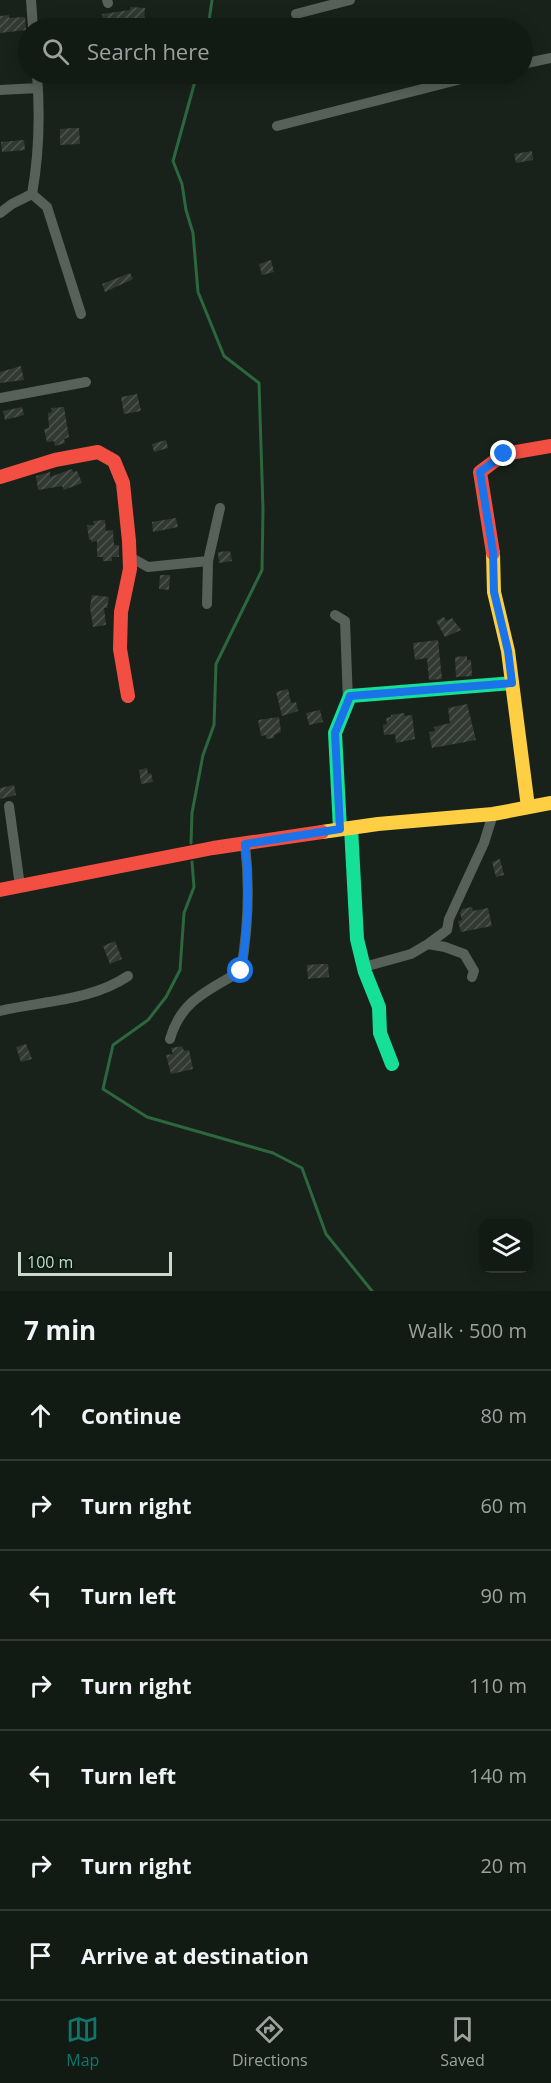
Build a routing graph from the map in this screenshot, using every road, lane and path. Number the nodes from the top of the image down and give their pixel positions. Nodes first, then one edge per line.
1 (31, 0) edge
2 (350, 0) edge
3 (296, 14) dead end
4 (32, 18) edge
5 (551, 58) edge
6 (533, 62) edge
7 (38, 84) edge
8 (442, 84) edge
9 (38, 88) junction
10 (0, 90) edge
11 (277, 126) dead end
12 (32, 194) junction
13 (0, 213) edge
14 (81, 314) dead end
15 (86, 382) dead end
16 (0, 398) edge
17 (551, 446) edge
18 (0, 477) edge
19 (220, 508) dead end
20 (130, 557) junction
21 (208, 561) junction
22 (207, 604) dead end
23 (335, 615) dead end
24 (512, 683) junction
25 (128, 696) dead end
26 (348, 702) junction
27 (551, 803) edge
28 (9, 806) dead end
29 (528, 807) junction
30 (494, 814) junction
31 (346, 829) junction
32 (245, 844) junction
33 (20, 886) junction
34 (0, 890) edge
35 (428, 944) junction
36 (364, 967) junction
37 (128, 976) dead end
38 (471, 977) dead end
39 (0, 1011) edge
40 (170, 1039) dead end
41 (392, 1064) dead end

1 - 4 street
2 - 3 street
5 - 6 street
7 - 9 street
8 - 11 street
9 - 10 street
9 - 12 street
12 - 13 street
12 - 14 street
15 - 16 street
17 - 24 street
18 - 20 street
19 - 21 street
20 - 21 street
20 - 25 street
21 - 22 street
23 - 26 street
24 - 26 street
24 - 29 street
26 - 31 street
27 - 29 street
28 - 33 street
29 - 30 street
30 - 31 street
30 - 35 street
31 - 32 street
31 - 36 street
32 - 33 street
32 - 40 street
33 - 34 street
35 - 36 street
35 - 38 street
36 - 41 street
37 - 39 street

